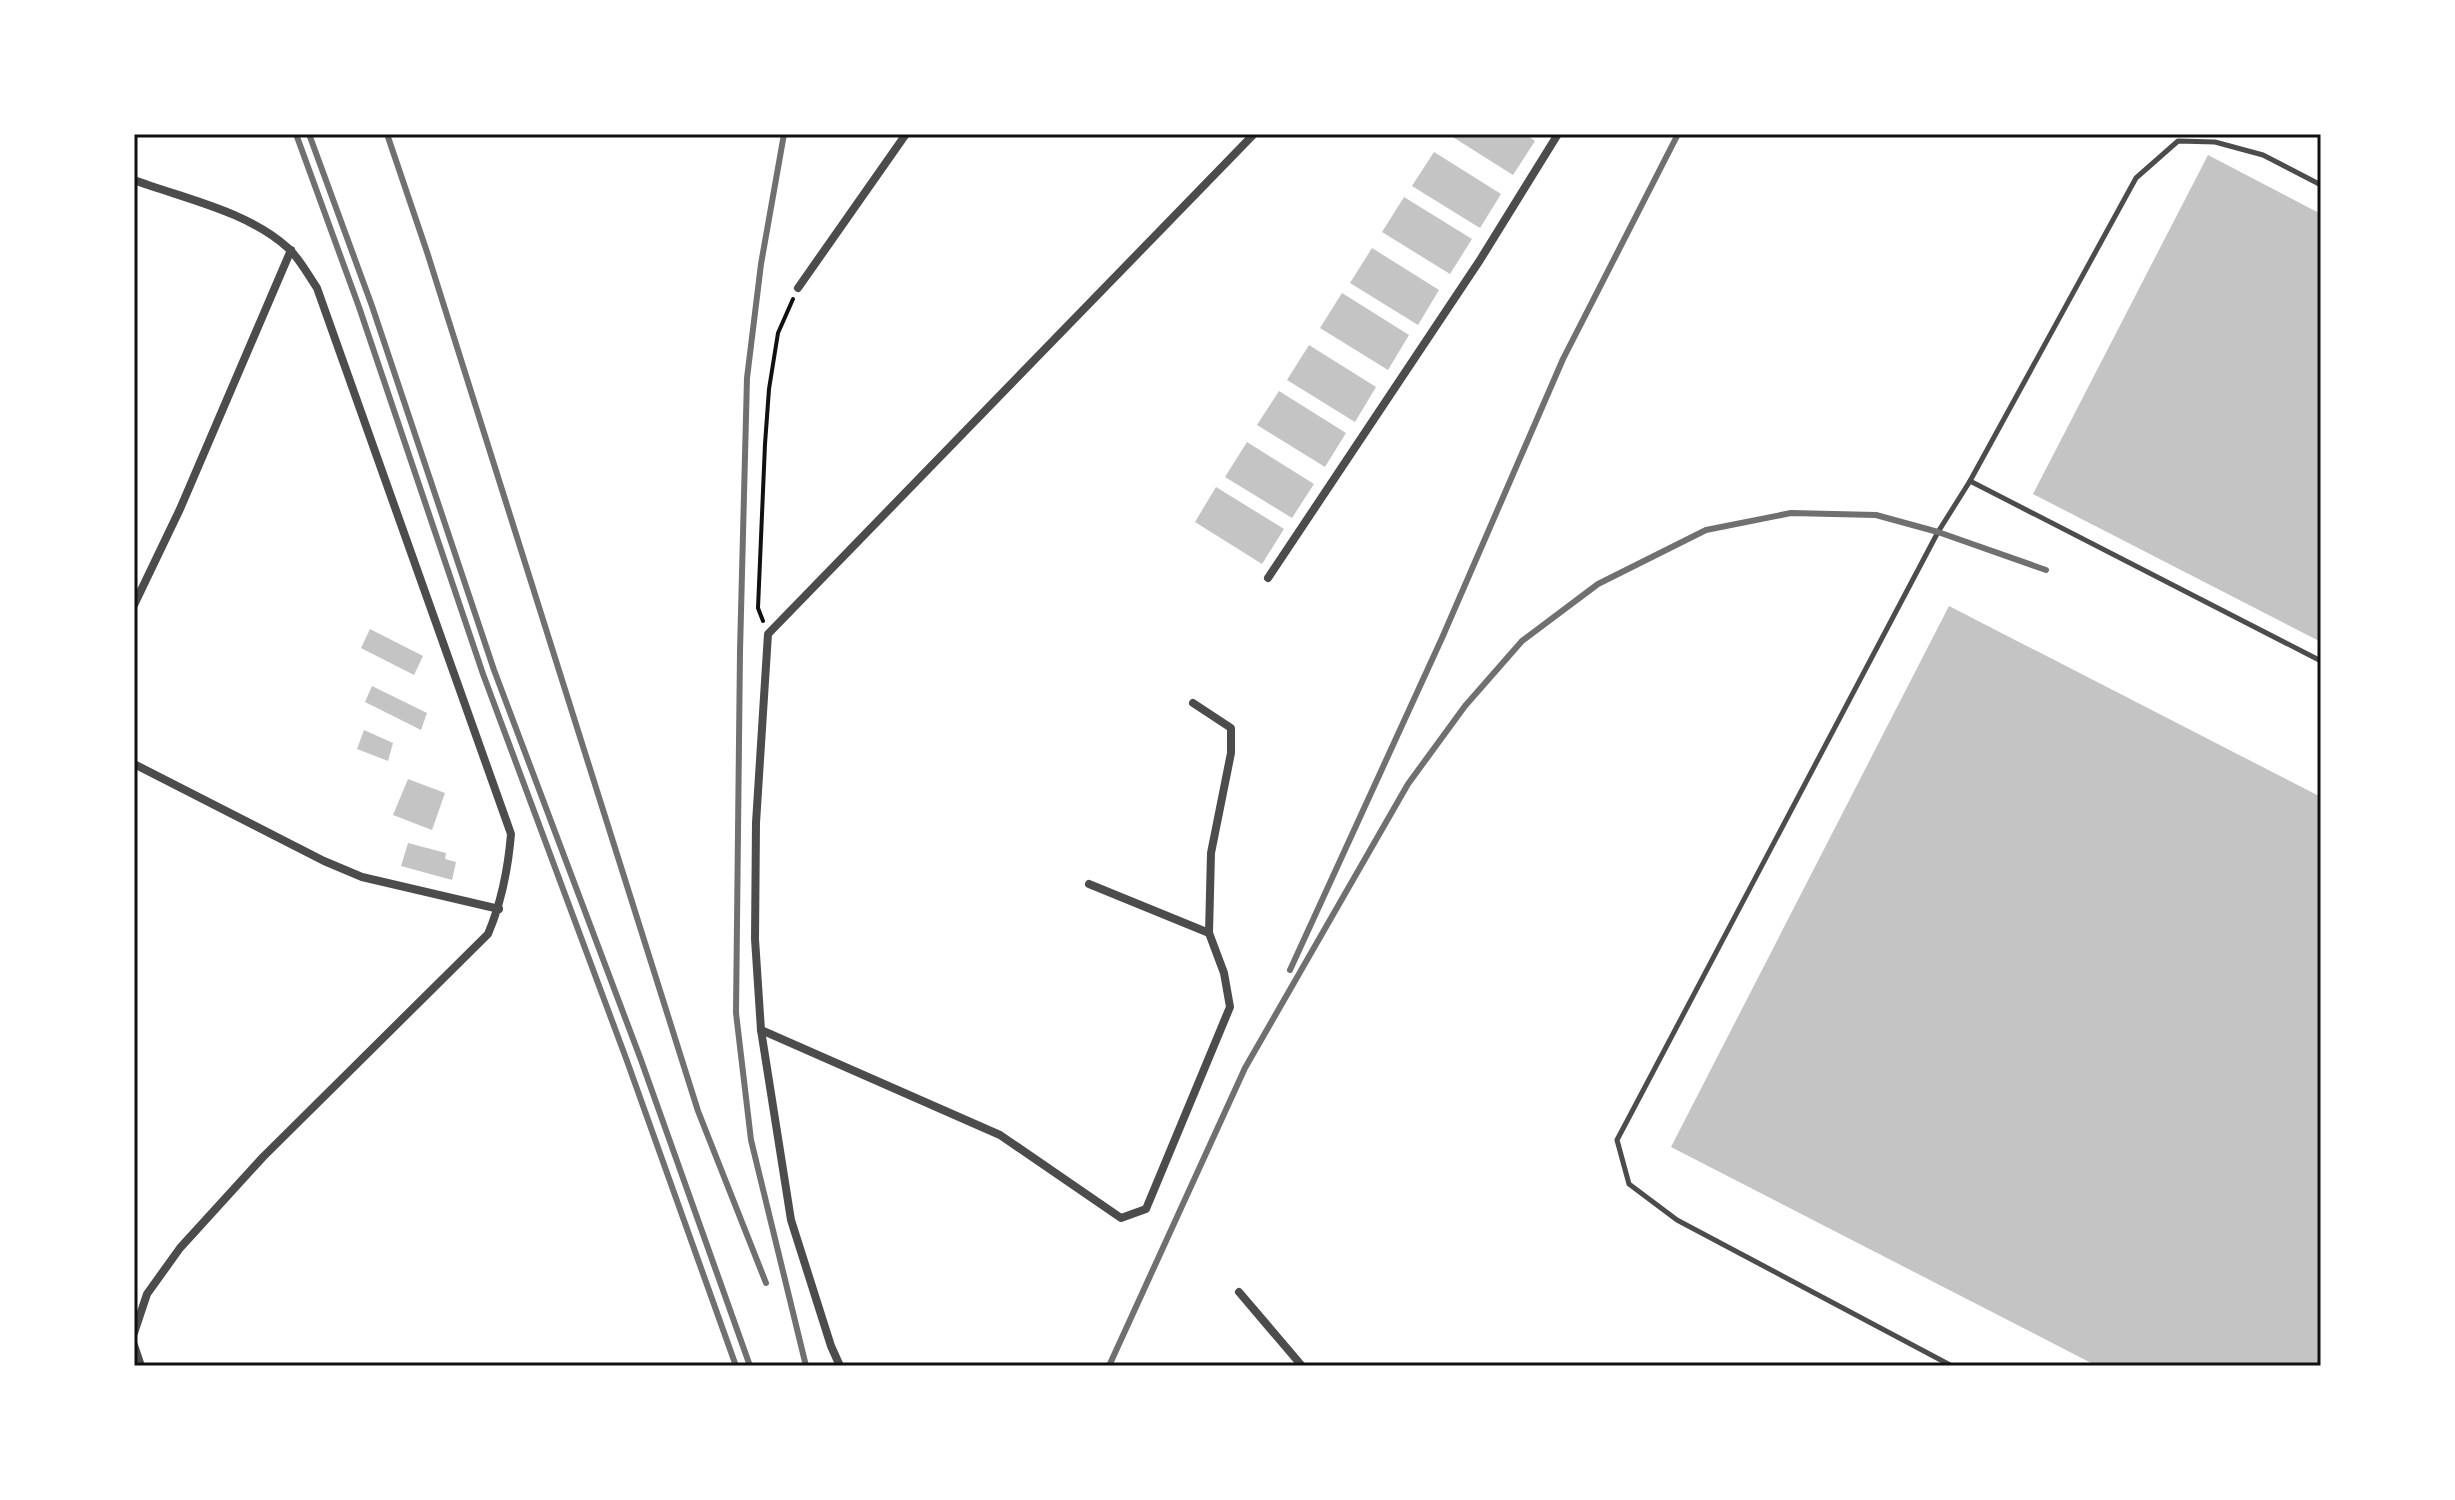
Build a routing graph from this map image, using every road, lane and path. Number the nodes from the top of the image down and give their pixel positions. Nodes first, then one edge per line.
1 (906, 134) edge
2 (1254, 134) edge
3 (1558, 134) edge
4 (134, 180) edge
5 (2321, 185) edge
6 (291, 250) junction
7 (798, 288) joint
8 (1970, 481) junction
9 (1268, 578) dead end
10 (134, 605) edge
11 (768, 634) junction
12 (2321, 661) edge
13 (1193, 703) dead end
14 (134, 764) edge
15 (1089, 884) dead end
16 (499, 909) junction
17 (1209, 933) junction
18 (761, 1030) junction
19 (1239, 1292) dead end
20 (134, 1333) edge
21 (134, 1345) edge
22 (141, 1366) edge
23 (840, 1366) edge
24 (1302, 1366) edge
25 (1952, 1366) edge

1 - 7 street
2 - 11 street
3 - 9 street
4 - 6 street
5 - 8 lane
6 - 10 street
6 - 16 street
7 - 11 path
8 - 12 lane
8 - 25 lane
11 - 18 street
13 - 17 street
14 - 16 street
15 - 17 street
16 - 20 street
17 - 18 street
18 - 23 street
19 - 24 street
21 - 22 street

